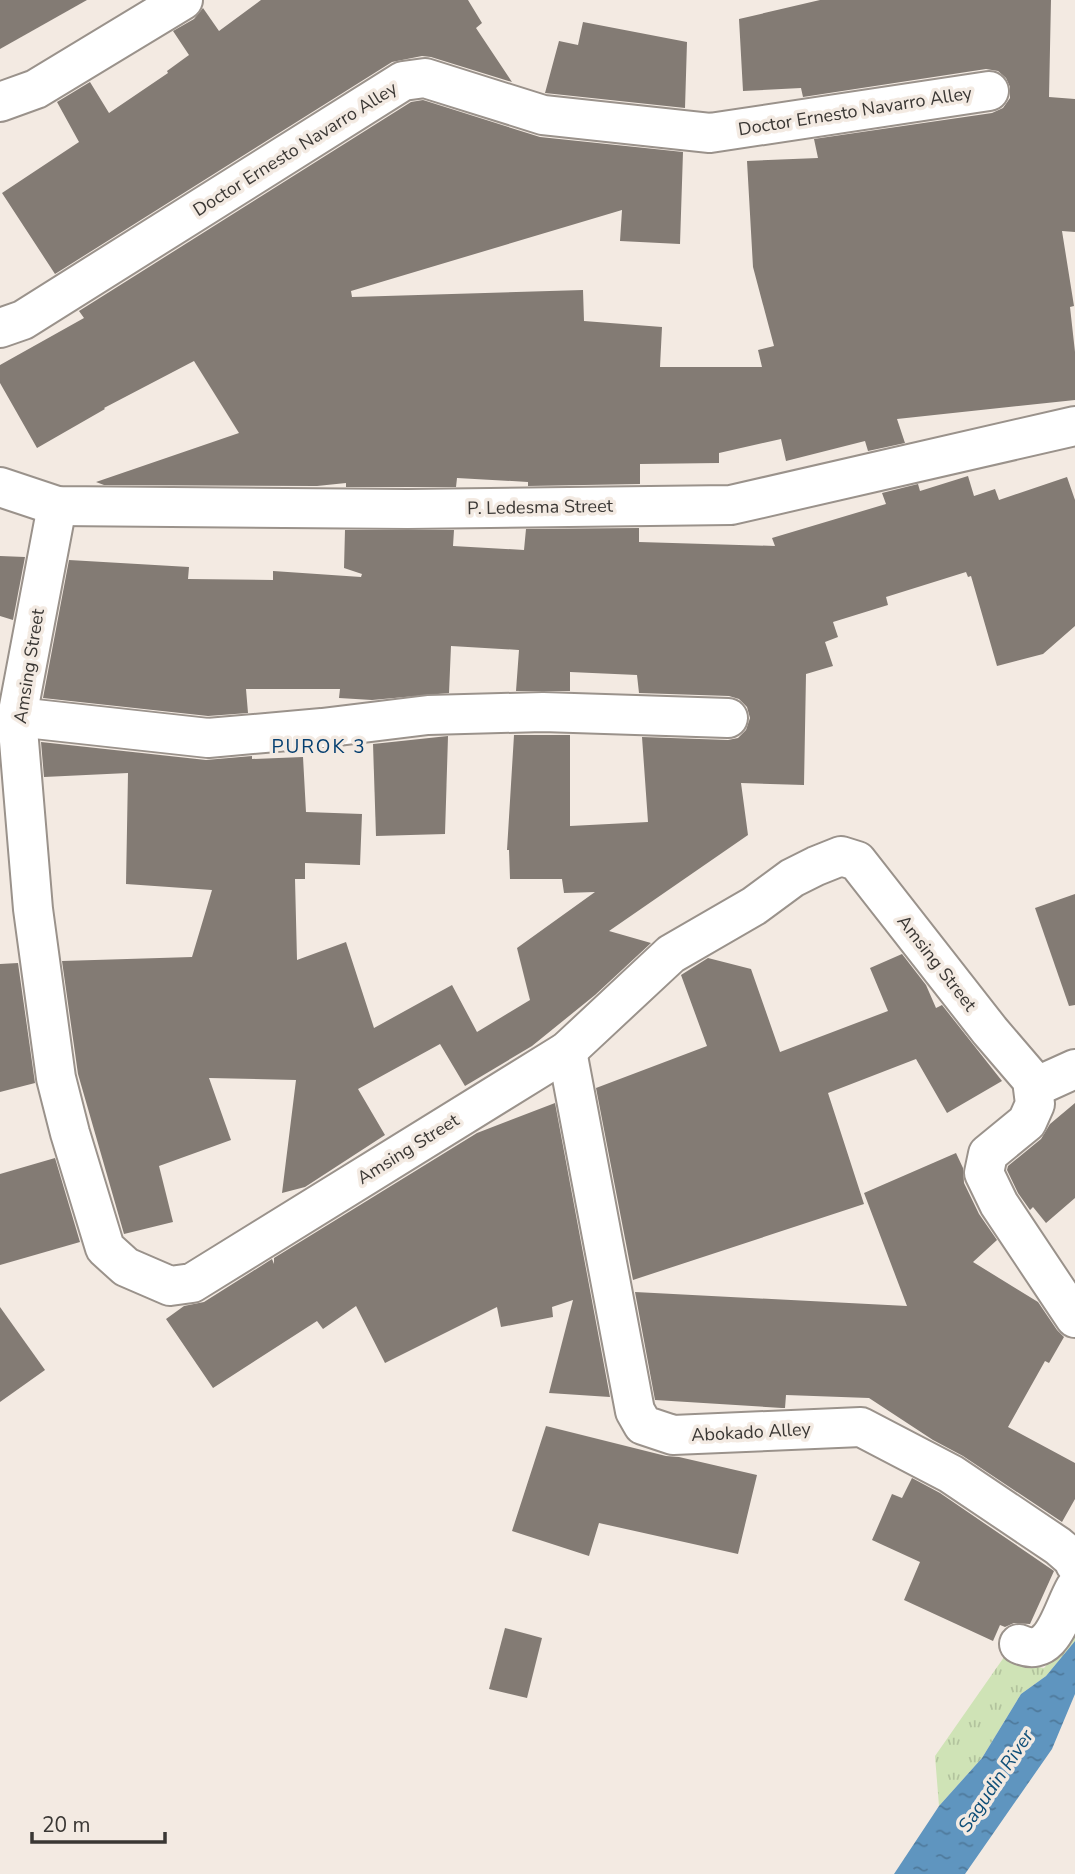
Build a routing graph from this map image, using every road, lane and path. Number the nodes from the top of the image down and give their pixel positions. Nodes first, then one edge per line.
1 (183, 0) edge
2 (989, 91) dead end
3 (0, 102) edge
4 (0, 328) edge
5 (1075, 426) edge
6 (0, 486) edge
7 (57, 506) junction
8 (17, 718) junction
9 (728, 718) dead end
10 (567, 1051) junction
11 (1075, 1069) edge
12 (1032, 1080) junction
13 (1075, 1318) edge
14 (1075, 1564) edge
15 (1075, 1588) edge
16 (1019, 1644) dead end

1 - 3 street
2 - 4 street, Doctor Ernesto Navarro Alley
5 - 7 street, P. Ledesma Street
6 - 7 street, P. Ledesma Street
7 - 8 street, Amsing Street
8 - 9 street
8 - 10 street, Amsing Street
10 - 12 street, Amsing Street
10 - 14 street, Abokado Alley
11 - 12 street
12 - 13 street
15 - 16 street

